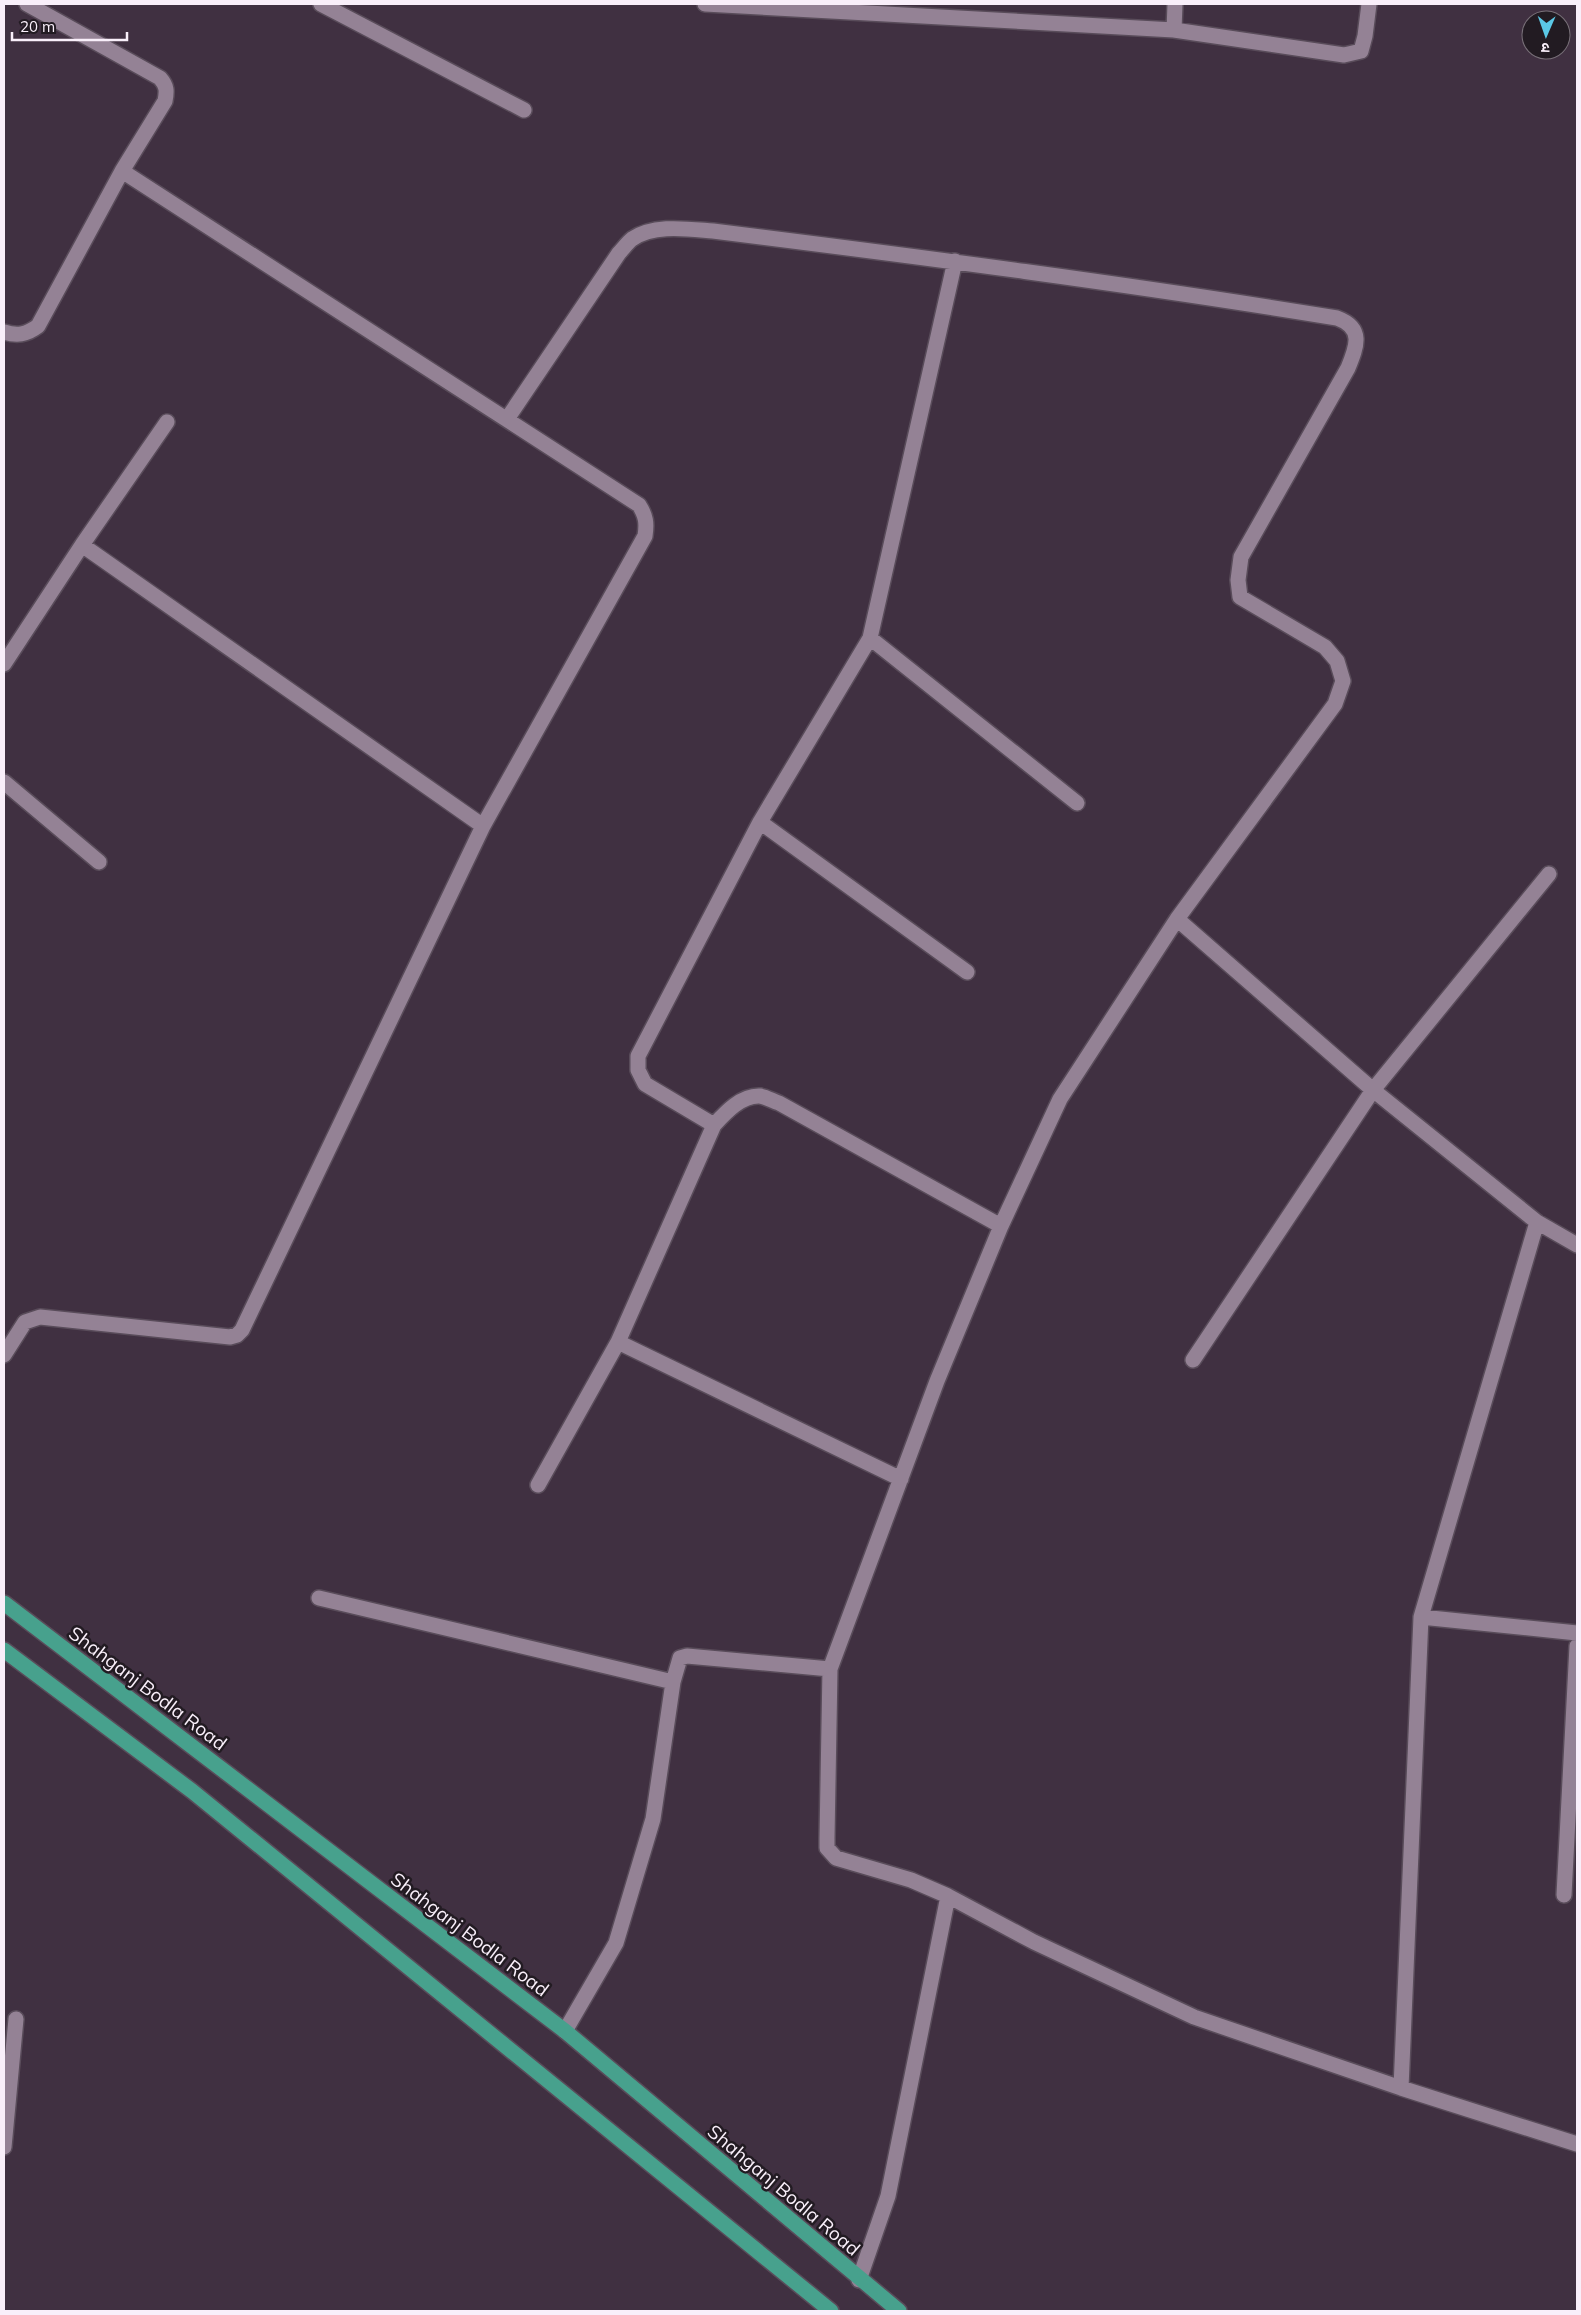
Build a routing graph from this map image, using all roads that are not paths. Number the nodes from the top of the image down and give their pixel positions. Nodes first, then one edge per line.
1 (27, 4) edge
2 (321, 4) edge
3 (705, 4) edge
4 (1176, 4) edge
5 (1369, 4) edge
6 (926, 9) edge
7 (1174, 30) junction
8 (524, 110) dead end
9 (122, 171) junction
10 (955, 261) junction
11 (4, 332) edge
12 (507, 419) junction
13 (167, 422) dead end
14 (82, 545) junction
15 (870, 638) junction
16 (4, 664) edge
17 (4, 782) edge
18 (1076, 803) dead end
19 (760, 822) junction
20 (483, 826) junction
21 (99, 862) dead end
22 (1549, 874) dead end
23 (1178, 919) junction
24 (967, 972) dead end
25 (1373, 1090) junction
26 (714, 1125) junction
27 (1537, 1222) junction
28 (1000, 1226) junction
29 (1577, 1245) edge
30 (618, 1342) junction
31 (4, 1355) edge
32 (1193, 1360) dead end
33 (901, 1478) junction
34 (538, 1485) dead end
35 (319, 1598) dead end
36 (4, 1602) edge
37 (1421, 1617) junction
38 (1577, 1633) edge
39 (1577, 1646) edge
40 (4, 1650) edge
41 (830, 1669) junction
42 (673, 1682) junction
43 (1564, 1895) dead end
44 (948, 1896) junction
45 (16, 2018) dead end
46 (564, 2031) junction
47 (1401, 2088) junction
48 (1577, 2144) edge
49 (4, 2147) edge
50 (859, 2280) junction
51 (831, 2311) edge
52 (899, 2311) edge

1 - 9 street
2 - 8 street
3 - 6 street
4 - 7 street
5 - 7 street
6 - 7 street
9 - 11 street
9 - 12 street
10 - 12 street
10 - 15 street
10 - 23 street
12 - 20 street
13 - 14 street
14 - 16 street
14 - 20 street
15 - 18 street
15 - 19 street
17 - 21 street
19 - 24 street
19 - 26 street
20 - 31 street
22 - 25 street
23 - 25 street
23 - 28 street
25 - 27 street
25 - 32 street
26 - 28 street
26 - 30 street
27 - 29 street
27 - 37 street
28 - 33 street
30 - 33 street
30 - 34 street
33 - 41 street
35 - 42 street
36 - 46 main road, Shahganj Bodla Road
37 - 38 street
37 - 47 street
39 - 43 street
40 - 51 main road
41 - 42 street
41 - 44 street
42 - 46 street
44 - 47 street
44 - 50 street
45 - 49 street
46 - 50 main road, Shahganj Bodla Road
47 - 48 street
50 - 52 main road, Shahganj Bodla Road

